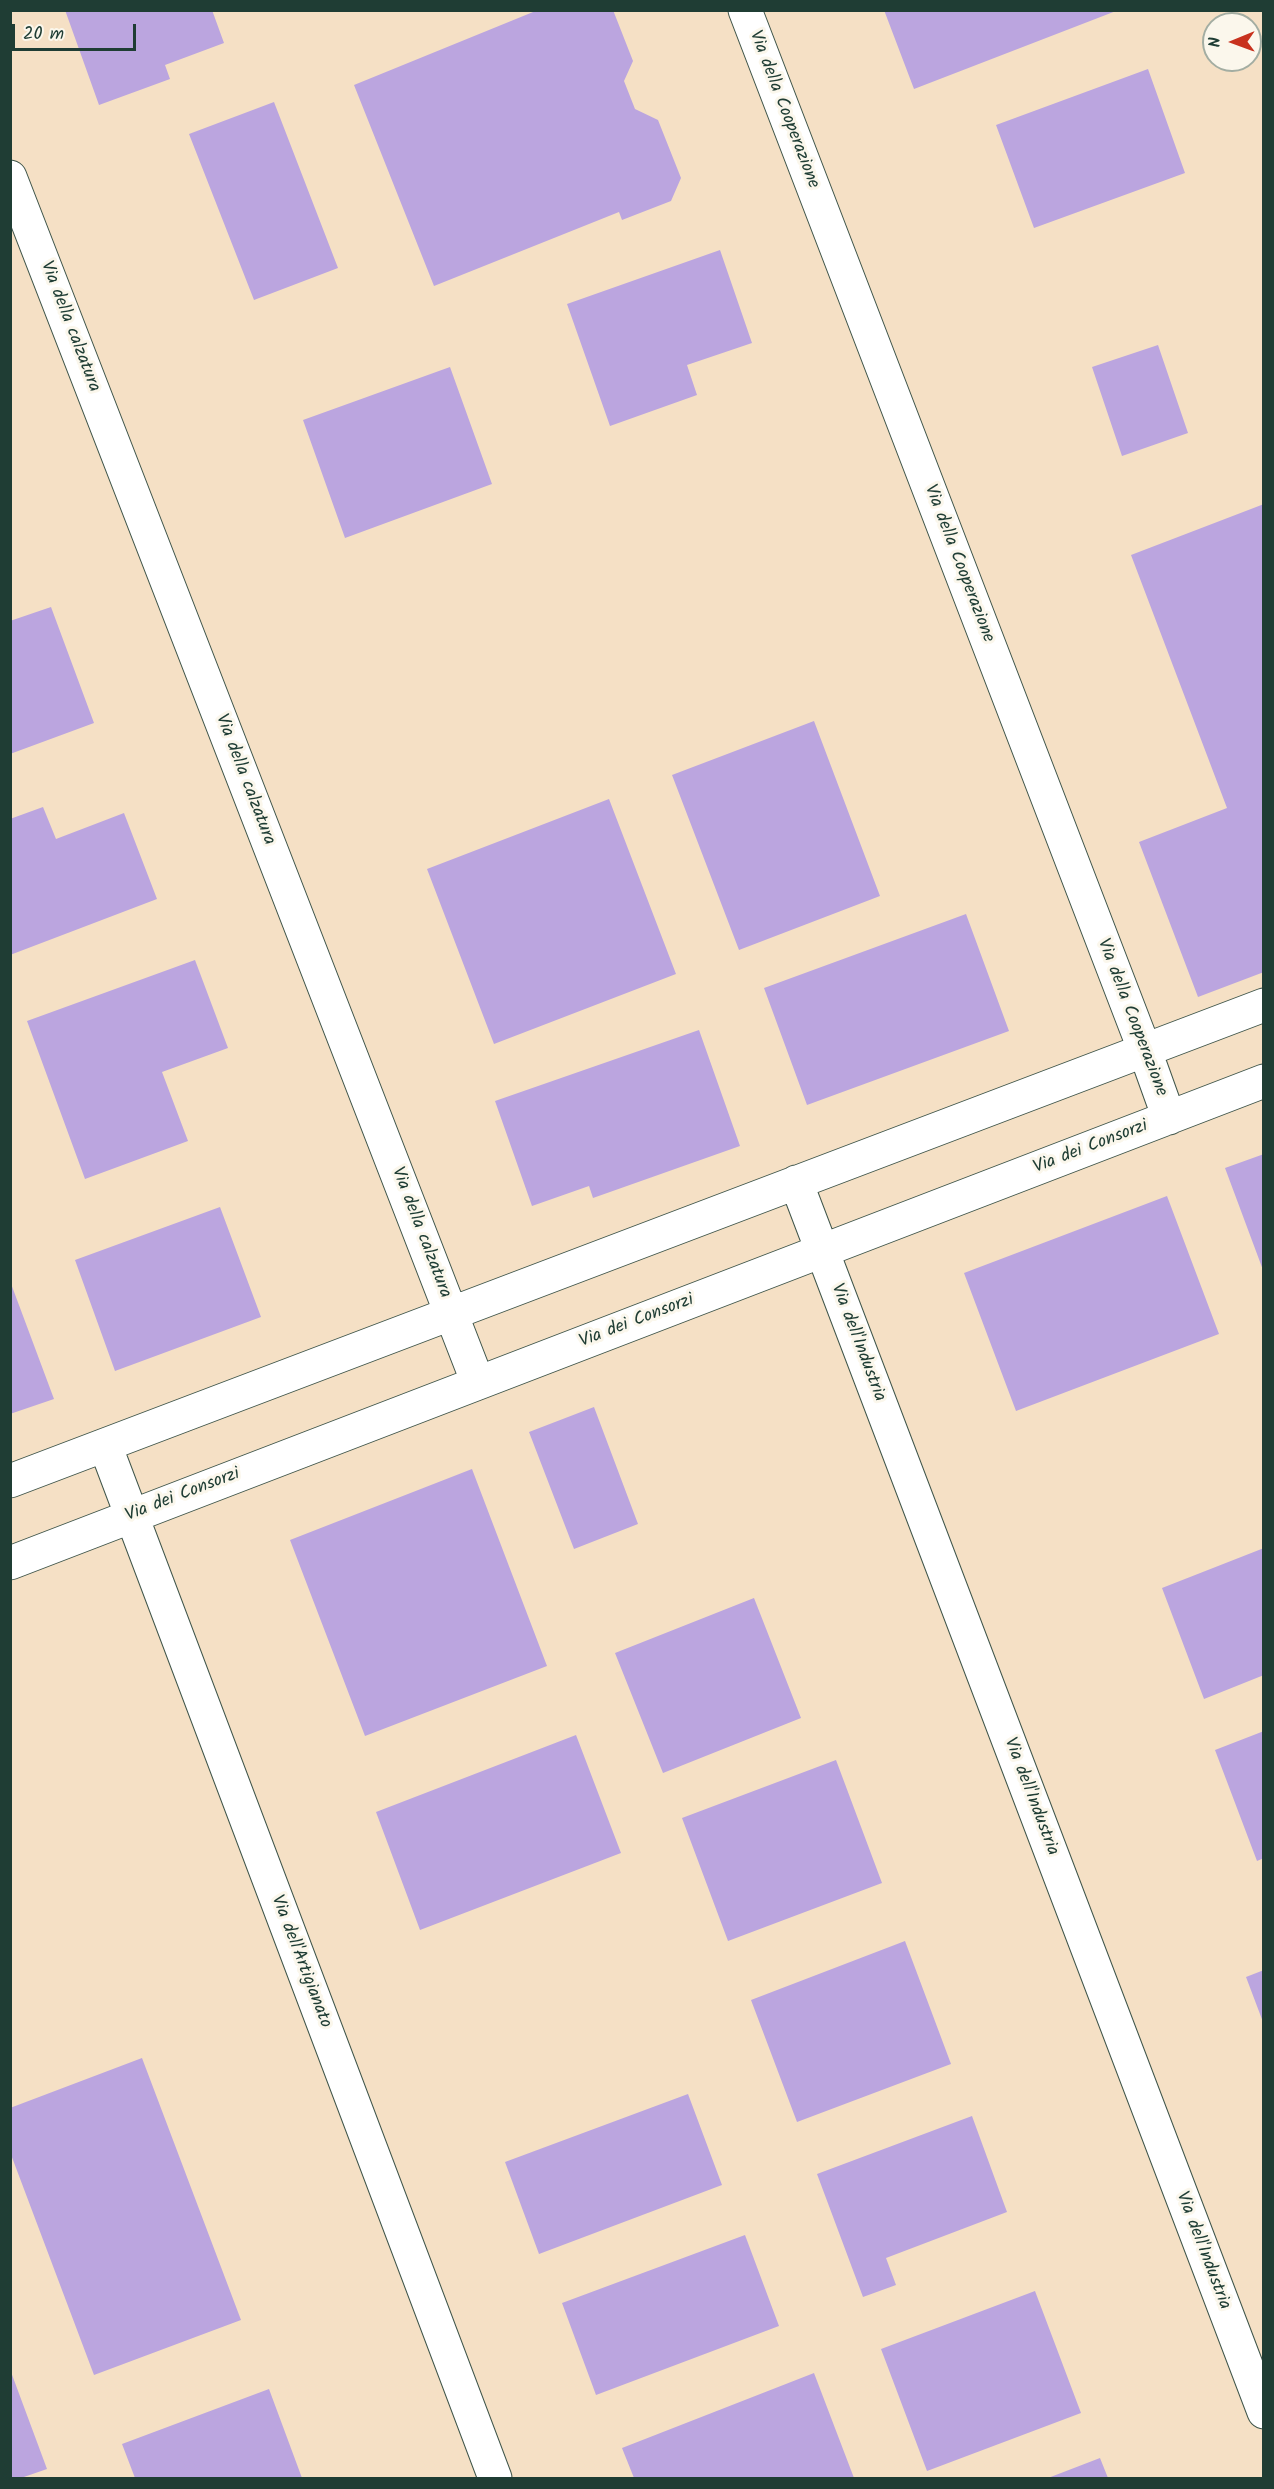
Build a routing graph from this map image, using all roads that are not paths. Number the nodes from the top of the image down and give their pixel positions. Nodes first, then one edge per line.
1 (745, 10) edge
2 (10, 177) edge
3 (1263, 1005) edge
4 (1145, 1051) junction
5 (1263, 1081) edge
6 (1169, 1118) junction
7 (796, 1182) junction
8 (822, 1250) junction
9 (451, 1314) junction
10 (478, 1383) junction
11 (105, 1444) junction
12 (10, 1481) edge
13 (132, 1516) junction
14 (10, 1563) edge
15 (1263, 2412) edge
16 (495, 2478) edge

1 - 4 street, Via della Cooperazione
2 - 9 street, Via della calzatura
3 - 4 street
4 - 6 street, Via della Cooperazione
4 - 7 street
5 - 6 street, Via dei Consorzi
6 - 8 street, Via dei Consorzi
7 - 8 street, Via dell'Industria
7 - 9 street
8 - 10 street, Via dei Consorzi
8 - 15 street, Via dell'Industria
9 - 10 street, Via della calzatura
9 - 11 street
10 - 13 street, Via dei Consorzi
11 - 12 street
11 - 13 street, Via dell'Artigianato
13 - 14 street, Via dei Consorzi
13 - 16 street, Via dell'Artigianato

